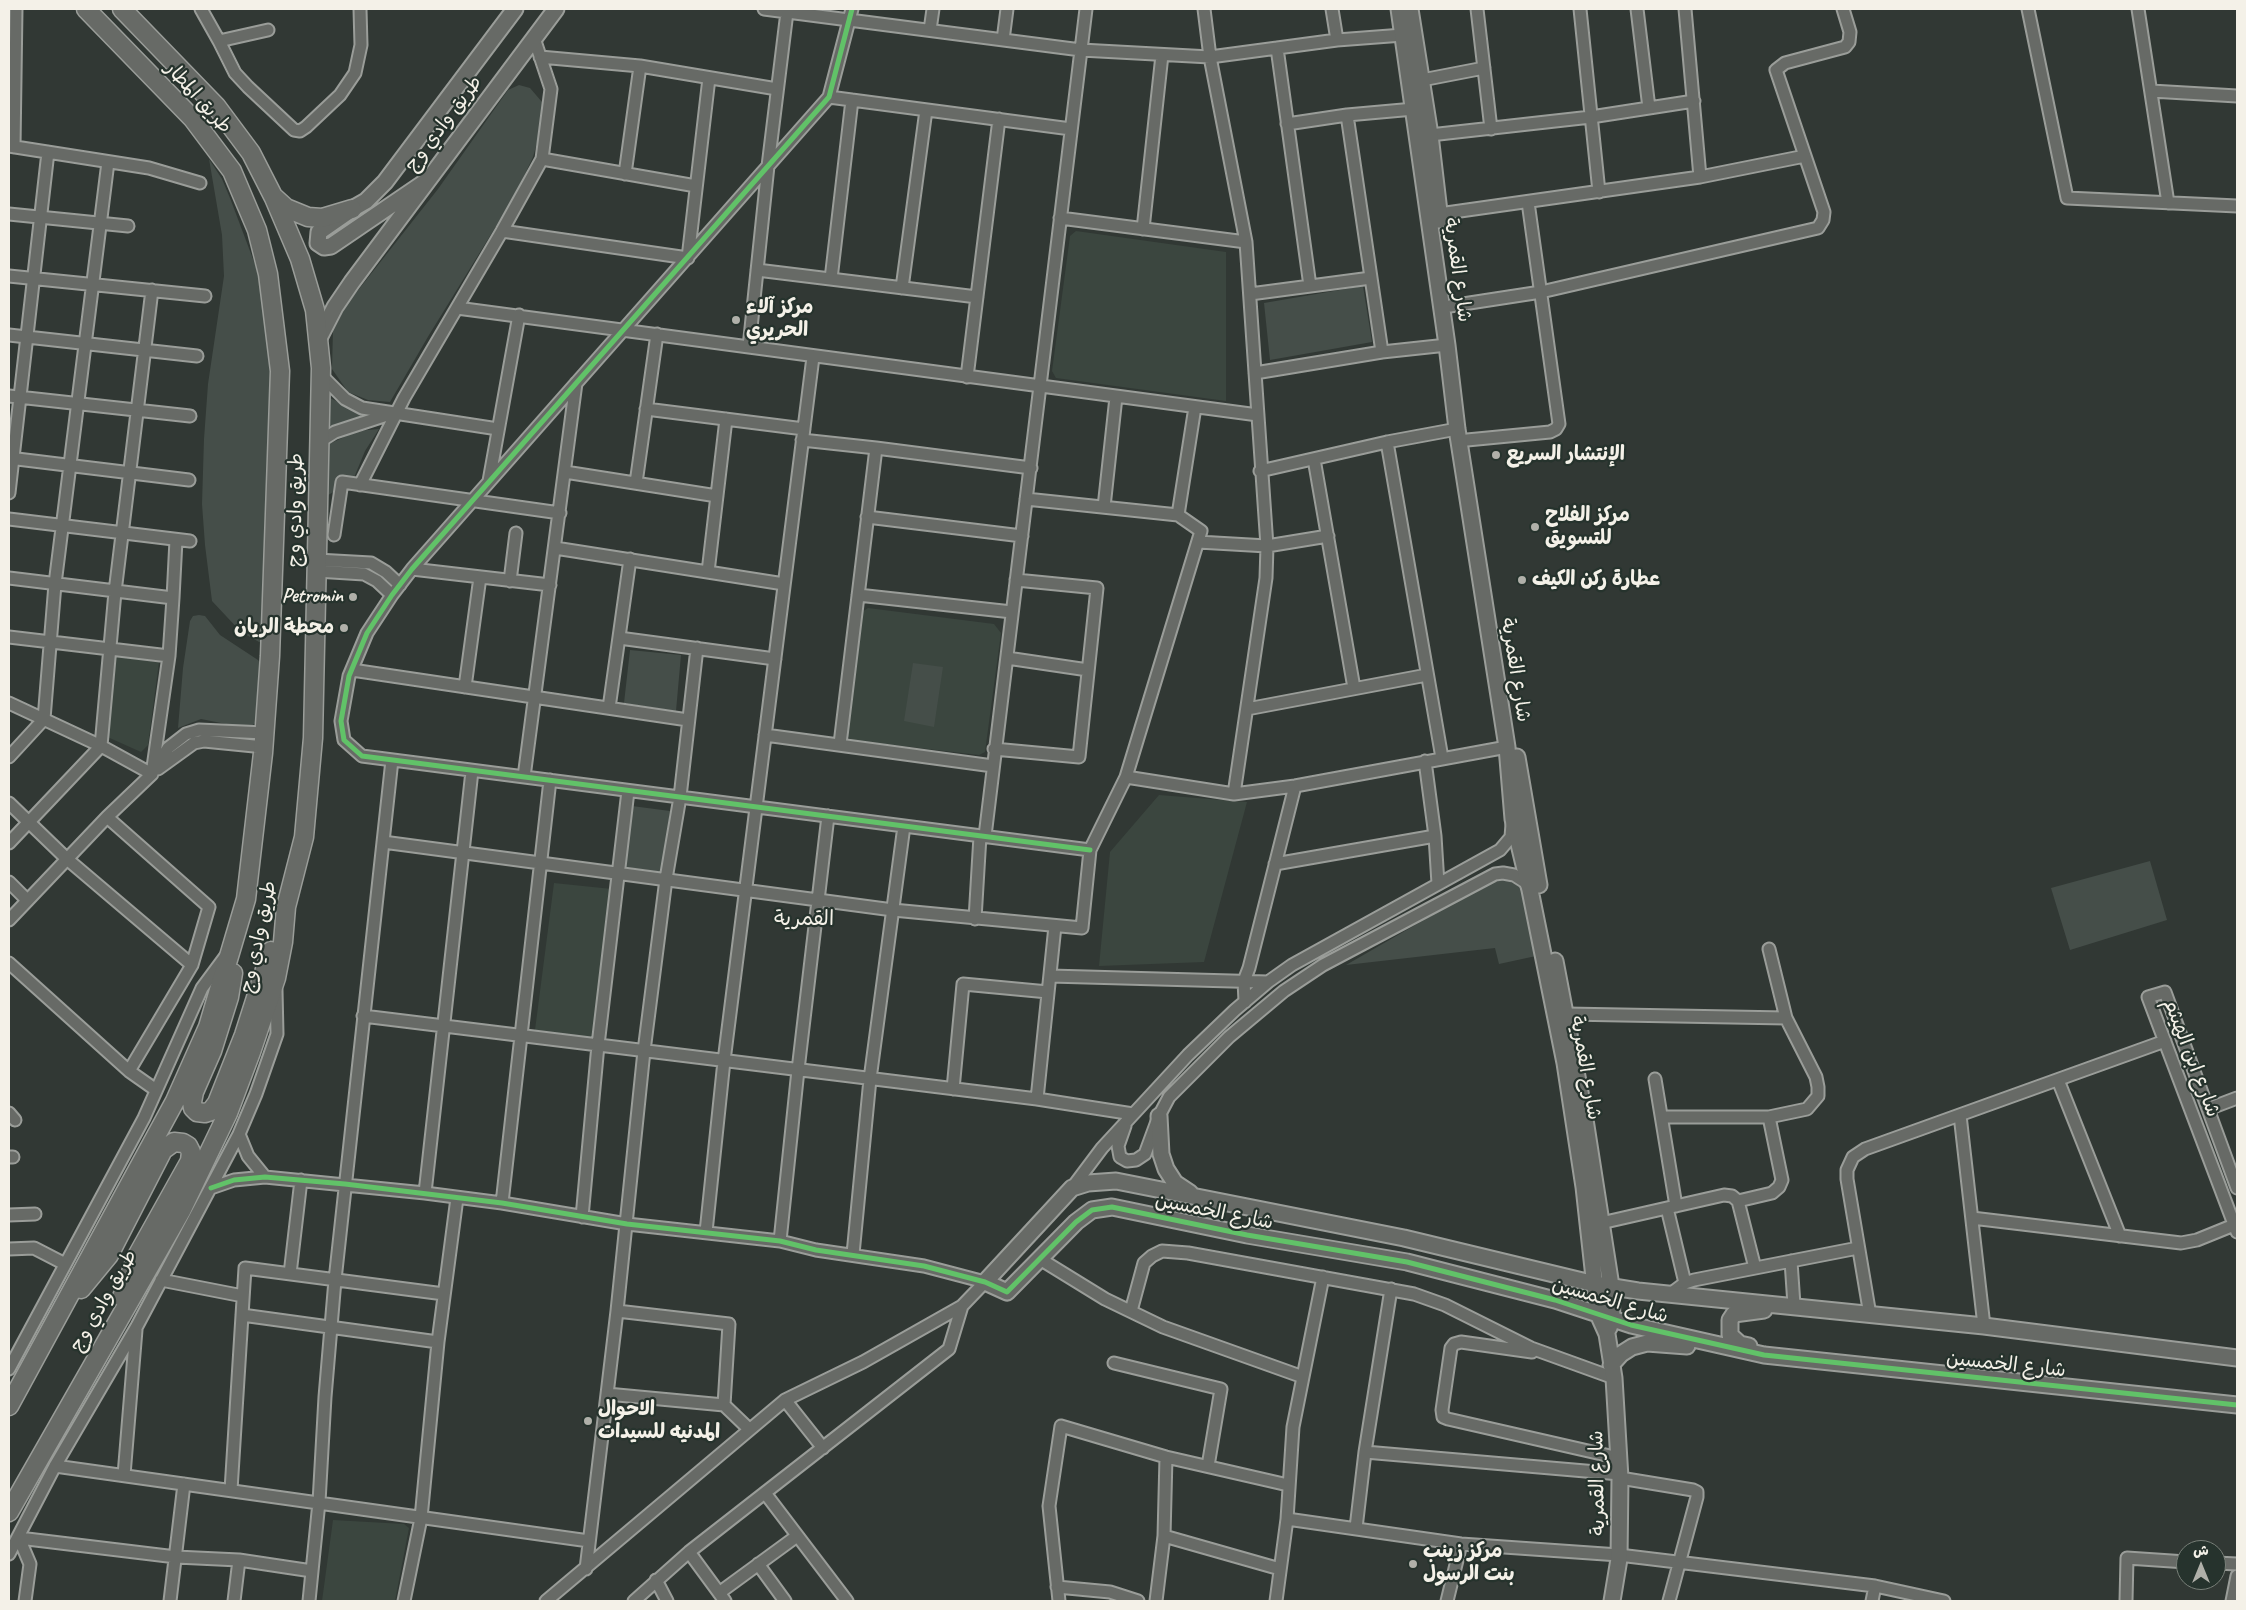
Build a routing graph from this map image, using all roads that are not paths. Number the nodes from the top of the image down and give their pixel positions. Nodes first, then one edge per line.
1 (16, 9) edge
2 (86, 9) edge
3 (122, 9) edge
4 (201, 9) edge
5 (360, 9) edge
6 (515, 9) edge
7 (556, 9) edge
8 (771, 9) edge
9 (933, 9) edge
10 (1007, 9) edge
11 (1086, 9) edge
12 (1204, 9) edge
13 (1332, 9) edge
14 (1399, 9) edge
15 (1410, 9) edge
16 (1477, 9) edge
17 (1580, 9) edge
18 (1637, 9) edge
19 (1685, 9) edge
20 (1843, 9) edge
21 (2028, 9) edge
22 (2138, 9) edge
23 (787, 12) junction
24 (851, 14) edge
25 (268, 30) dead end
26 (930, 30) junction
27 (1403, 35) junction
28 (534, 38) junction
29 (1003, 40) junction
30 (1337, 40) junction
31 (219, 41) junction
32 (1277, 48) junction
33 (1081, 50) junction
34 (1162, 55) junction
35 (540, 57) junction
36 (1210, 57) junction
37 (640, 66) junction
38 (1484, 68) junction
39 (709, 78) junction
40 (1422, 80) junction
41 (777, 90) junction
42 (2151, 91) junction
43 (2237, 96) edge
44 (829, 97) junction
45 (852, 100) junction
46 (1694, 101) junction
47 (1649, 108) junction
48 (1414, 109) junction
49 (926, 110) junction
50 (1347, 115) junction
51 (1592, 117) junction
52 (999, 119) junction
53 (1287, 124) junction
54 (1072, 129) junction
55 (1490, 129) junction
56 (1430, 135) junction
57 (12, 147) edge
58 (48, 152) junction
59 (1805, 156) junction
60 (542, 159) junction
61 (108, 162) junction
62 (768, 166) junction
63 (625, 174) junction
64 (1700, 177) junction
65 (428, 180) junction
66 (200, 183) dead end
67 (696, 186) junction
68 (1599, 192) junction
69 (274, 198) junction
70 (1528, 202) junction
71 (2168, 203) junction
72 (2237, 206) edge
73 (352, 209) junction
74 (9, 214) edge
75 (1439, 214) junction
76 (41, 218) junction
77 (1060, 218) junction
78 (100, 224) junction
79 (128, 226) dead end
80 (1143, 229) junction
81 (256, 230) joint
82 (502, 232) junction
83 (1246, 242) junction
84 (688, 258) junction
85 (757, 270) junction
86 (9, 276) edge
87 (34, 278) junction
88 (1371, 278) junction
89 (831, 279) junction
90 (93, 284) junction
91 (1310, 286) junction
92 (902, 288) junction
93 (152, 290) junction
94 (1541, 292) junction
95 (1250, 294) junction
96 (204, 296) dead end
97 (977, 297) junction
98 (1450, 306) junction
99 (457, 308) junction
100 (519, 315) junction
101 (625, 329) junction
102 (657, 334) junction
103 (9, 335) edge
104 (27, 337) junction
105 (318, 340) junction
106 (85, 344) junction
107 (1447, 345) junction
108 (749, 347) junction
109 (145, 350) junction
110 (1382, 352) junction
111 (197, 356) dead end
112 (813, 357) junction
113 (1255, 373) junction
114 (321, 375) junction
115 (967, 377) junction
116 (576, 384) junction
117 (1040, 386) junction
118 (14, 397) edge
119 (1116, 397) junction
120 (78, 404) junction
121 (1195, 407) junction
122 (646, 409) junction
123 (137, 410) junction
124 (396, 412) junction
125 (1258, 415) junction
126 (190, 416) dead end
127 (726, 419) junction
128 (498, 429) junction
129 (1462, 434) junction
130 (803, 435) junction
131 (319, 442) junction
132 (1387, 442) junction
133 (876, 448) junction
134 (11, 458) edge
135 (1314, 459) junction
136 (70, 466) junction
137 (1030, 468) junction
138 (566, 472) junction
139 (1260, 472) junction
140 (130, 473) junction
141 (189, 480) dead end
142 (489, 482) junction
143 (636, 483) junction
144 (360, 484) junction
145 (9, 493) edge
146 (717, 496) junction
147 (1026, 499) junction
148 (472, 501) junction
149 (1104, 507) junction
150 (560, 513) junction
151 (1178, 515) junction
152 (867, 517) junction
153 (9, 519) edge
154 (63, 527) junction
155 (516, 533) dead end
156 (122, 534) junction
157 (334, 535) dead end
158 (1022, 536) junction
159 (1328, 536) junction
160 (176, 540) junction
161 (190, 541) dead end
162 (1198, 542) junction
163 (1267, 546) junction
164 (555, 548) junction
165 (630, 560) junction
166 (316, 566) junction
167 (412, 569) junction
168 (708, 572) junction
169 (480, 577) junction
170 (9, 578) edge
171 (1016, 580) junction
172 (510, 581) junction
173 (56, 584) junction
174 (784, 584) junction
175 (400, 585) junction
176 (550, 585) junction
177 (115, 592) junction
178 (392, 595) junction
179 (858, 595) junction
180 (173, 598) junction
181 (1012, 612) junction
182 (9, 637) edge
183 (619, 638) junction
184 (50, 642) junction
185 (697, 648) junction
186 (110, 649) junction
187 (169, 656) junction
188 (1007, 658) junction
189 (775, 659) junction
190 (352, 670) junction
191 (1088, 670) junction
192 (1427, 675) junction
193 (465, 687) junction
194 (1354, 688) junction
195 (535, 697) junction
196 (9, 703) edge
197 (609, 708) junction
198 (1247, 709) junction
199 (44, 719) junction
200 (688, 720) junction
201 (765, 735) junction
202 (264, 740) junction
203 (840, 744) junction
204 (101, 746) junction
205 (1507, 747) junction
206 (994, 749) junction
207 (9, 757) edge
208 (1442, 758) junction
209 (392, 760) junction
210 (1425, 761) junction
211 (993, 766) junction
212 (472, 771) junction
213 (152, 774) junction
214 (524, 777) junction
215 (1126, 777) junction
216 (550, 780) junction
217 (1295, 786) junction
218 (628, 791) junction
219 (1234, 794) junction
220 (680, 797) junction
221 (9, 803) edge
222 (756, 807) junction
223 (828, 816) junction
224 (107, 817) junction
225 (1513, 820) junction
226 (29, 822) junction
227 (904, 826) junction
228 (983, 836) junction
229 (1435, 836) junction
230 (383, 842) junction
231 (9, 843) edge
232 (1090, 850) junction
233 (463, 852) junction
234 (67, 859) junction
235 (540, 863) junction
236 (1275, 864) junction
237 (618, 873) junction
238 (666, 880) junction
239 (9, 882) edge
240 (1438, 884) junction
241 (1530, 890) junction
242 (746, 891) junction
243 (246, 899) junction
244 (28, 900) junction
245 (818, 900) junction
246 (286, 907) junction
247 (893, 910) junction
248 (975, 919) junction
249 (9, 920) edge
250 (1055, 926) junction
251 (1769, 949) dead end
252 (230, 951) junction
253 (9, 963) edge
254 (192, 965) junction
255 (1050, 976) junction
256 (276, 978) junction
257 (1244, 981) junction
258 (1268, 982) junction
259 (1048, 992) junction
260 (1245, 1002) junction
261 (1566, 1014) junction
262 (363, 1016) junction
263 (1786, 1018) junction
264 (444, 1026) junction
265 (521, 1035) junction
266 (2165, 1041) junction
267 (598, 1045) junction
268 (644, 1051) junction
269 (724, 1061) junction
270 (798, 1070) junction
271 (129, 1071) junction
272 (870, 1079) junction
273 (1655, 1079) dead end
274 (2058, 1080) junction
275 (953, 1089) junction
276 (156, 1090) junction
277 (2237, 1098) edge
278 (1037, 1099) junction
279 (2208, 1109) junction
280 (1133, 1114) junction
281 (1960, 1115) junction
282 (1159, 1116) junction
283 (1662, 1117) junction
284 (1768, 1117) junction
285 (239, 1134) junction
286 (265, 1177) junction
287 (301, 1180) junction
288 (345, 1184) junction
289 (211, 1188) junction
290 (1072, 1188) junction
291 (2237, 1188) edge
292 (425, 1194) junction
293 (1193, 1195) junction
294 (458, 1198) junction
295 (1738, 1200) junction
296 (502, 1204) junction
297 (1672, 1207) junction
298 (35, 1214) dead end
299 (9, 1215) edge
300 (582, 1217) junction
301 (1972, 1218) junction
302 (626, 1224) junction
303 (1601, 1224) junction
304 (2236, 1229) edge
305 (706, 1232) junction
306 (2120, 1236) junction
307 (780, 1242) junction
308 (1858, 1248) junction
309 (9, 1249) edge
310 (853, 1254) junction
311 (1040, 1259) junction
312 (1791, 1261) junction
313 (65, 1264) junction
314 (1755, 1268) junction
315 (290, 1274) junction
316 (1324, 1277) junction
317 (161, 1280) junction
318 (335, 1280) junction
319 (985, 1282) junction
320 (1685, 1283) junction
321 (1595, 1284) junction
322 (1611, 1286) junction
323 (1391, 1289) junction
324 (444, 1294) junction
325 (1669, 1295) junction
326 (243, 1296) junction
327 (962, 1306) junction
328 (1801, 1306) junction
329 (617, 1312) junction
330 (1132, 1312) junction
331 (1870, 1315) junction
332 (242, 1316) junction
333 (1605, 1316) junction
334 (56, 1319) junction
335 (137, 1326) junction
336 (1984, 1326) junction
337 (330, 1328) junction
338 (438, 1342) junction
339 (104, 1344) junction
340 (1731, 1348) junction
341 (1552, 1355) junction
342 (2237, 1358) edge
343 (1803, 1359) junction
344 (1114, 1363) dead end
345 (9, 1369) edge
346 (1612, 1372) junction
347 (1303, 1377) junction
348 (607, 1394) junction
349 (785, 1400) junction
350 (724, 1405) junction
351 (2237, 1405) edge
352 (9, 1406) edge
353 (749, 1429) junction
354 (823, 1448) junction
355 (1365, 1452) junction
356 (1166, 1457) junction
357 (1619, 1458) junction
358 (55, 1466) junction
359 (1208, 1466) junction
360 (124, 1475) junction
361 (1620, 1476) junction
362 (184, 1484) junction
363 (1288, 1485) junction
364 (230, 1490) junction
365 (765, 1493) junction
366 (319, 1502) junction
367 (9, 1512) edge
368 (421, 1518) junction
369 (1287, 1519) junction
370 (1356, 1528) junction
371 (797, 1536) junction
372 (1164, 1536) junction
373 (19, 1538) junction
374 (589, 1541) junction
375 (1461, 1544) junction
376 (689, 1552) junction
377 (9, 1554) edge
378 (1619, 1554) junction
379 (176, 1557) junction
380 (240, 1560) junction
381 (2176, 1561) edge
382 (1679, 1562) junction
383 (758, 1564) junction
384 (586, 1569) junction
385 (1280, 1569) junction
386 (312, 1571) junction
387 (2237, 1576) edge
388 (656, 1580) junction
389 (1875, 1586) junction
390 (1057, 1587) junction
391 (722, 1597) edge
392 (25, 1601) edge
393 (170, 1601) edge
394 (234, 1601) edge
395 (309, 1601) edge
396 (404, 1601) edge
397 (546, 1601) edge
398 (634, 1601) edge
399 (667, 1601) edge
400 (785, 1601) edge
401 (847, 1601) edge
402 (1060, 1601) edge
403 (1138, 1601) edge
404 (1156, 1601) edge
405 (1276, 1601) edge
406 (1447, 1601) edge
407 (1612, 1601) edge
408 (1669, 1601) edge
409 (1872, 1601) edge
410 (1944, 1601) edge
411 (2126, 1601) edge
412 (2232, 1601) edge

1 - 57 street
2 - 81 main road, طريق المطار
3 - 69 main road, طريق المطار
4 - 31 street
5 - 31 street
6 - 73 street, طريق وادي وج
7 - 28 street, طريق وادي وج
8 - 23 street
9 - 26 street
10 - 29 street
11 - 33 street
12 - 36 street
13 - 30 street
14 - 27 street, شارع القمرية
15 - 40 street
16 - 38 street
17 - 51 street
18 - 47 street
19 - 46 street
20 - 59 street
21 - 71 street
22 - 42 street
23 - 24 street
23 - 41 street
24 - 26 street
24 - 44 street
25 - 31 street
26 - 29 street
27 - 30 street
27 - 48 street, شارع القمرية
28 - 35 street
28 - 65 street, طريق وادي وج
29 - 33 street
30 - 32 street
32 - 36 street
32 - 53 street
33 - 34 street
33 - 54 street
34 - 36 street
34 - 80 street
35 - 37 street
35 - 60 street
36 - 83 street
37 - 39 street
37 - 63 street
38 - 40 street
38 - 55 street
39 - 41 street
39 - 67 street
40 - 56 street
41 - 62 street
42 - 43 street
42 - 71 street
44 - 45 street
44 - 62 street
45 - 49 street
45 - 89 street
46 - 47 street
46 - 64 street
47 - 51 street
48 - 50 street
48 - 107 street, شارع القمرية
49 - 52 street
49 - 92 street
50 - 53 street
50 - 88 street
51 - 55 street
51 - 68 street
52 - 54 street
52 - 97 street
53 - 91 street
54 - 77 street
55 - 56 street
56 - 75 street
57 - 58 street
58 - 61 street
58 - 76 street
59 - 64 street
59 - 94 street
60 - 63 street
60 - 82 street
61 - 66 street
61 - 78 street
62 - 84 street
62 - 85 street
63 - 67 street
64 - 68 street
65 - 73 street, طريق وادي وج
65 - 105 street, طريق وادي وج
67 - 84 street
68 - 70 street
69 - 73 main road
69 - 105 main road, طريق وادي وج
70 - 75 street
70 - 94 street
71 - 72 street
74 - 76 street
75 - 98 street
76 - 78 street
76 - 87 street
77 - 80 street
77 - 117 street
78 - 79 street
78 - 90 street
80 - 83 street
81 - 202 main road, طريق وادي وج
82 - 84 street
82 - 99 street
83 - 95 street
84 - 101 street
85 - 89 street
85 - 108 street
86 - 87 street
87 - 90 street
87 - 104 street
88 - 91 street
88 - 110 street
89 - 92 street
90 - 93 street
90 - 106 street
91 - 95 street
92 - 97 street
93 - 96 street
93 - 109 street
94 - 98 street
94 - 129 street
95 - 113 street
97 - 115 street
98 - 129 street
99 - 100 street
99 - 124 street
100 - 101 street
100 - 128 street
101 - 102 street
101 - 116 street
102 - 108 street
102 - 122 street
103 - 104 street
104 - 106 street
104 - 118 street
105 - 114 main road, طريق وادي وج
106 - 109 street
106 - 120 street
107 - 110 street
107 - 129 street, شارع القمرية
108 - 112 street
109 - 111 street
109 - 123 street
110 - 113 street
112 - 115 street
112 - 130 street
113 - 125 street
114 - 124 street
114 - 131 main road, طريق وادي وج
115 - 117 street
116 - 138 street
116 - 142 street
117 - 119 street
117 - 137 street
118 - 120 street
118 - 134 street
119 - 121 street
119 - 149 street
120 - 123 street
120 - 136 street
121 - 125 street
121 - 151 street
122 - 127 street
122 - 143 street
123 - 126 street
123 - 140 street
124 - 128 street
124 - 131 street
124 - 144 street
125 - 139 street
127 - 130 street
127 - 146 street
128 - 142 street
129 - 132 street
129 - 205 street, شارع القمرية
129 - 261 street
130 - 133 street
130 - 174 street
131 - 166 main road, طريق وادي وج
132 - 135 street
132 - 192 street
133 - 137 street
133 - 152 street
134 - 136 street
134 - 145 street
135 - 139 street
135 - 159 street
136 - 140 street
136 - 154 street
137 - 147 street
138 - 143 street
138 - 150 street
139 - 163 street
140 - 141 street
140 - 156 street
142 - 148 street
143 - 146 street
144 - 148 street
144 - 157 street
146 - 168 street
147 - 149 street
147 - 158 street
148 - 150 street
148 - 167 street
149 - 151 street
150 - 164 street
151 - 162 street
152 - 158 street
152 - 179 street
153 - 154 street
154 - 156 street
154 - 173 street
155 - 172 street
156 - 160 street
156 - 177 street
158 - 171 street
159 - 163 street
159 - 194 street
160 - 161 street
160 - 180 street
162 - 163 street
162 - 215 street
163 - 198 street
164 - 165 street
164 - 176 street
165 - 168 street
165 - 183 street
166 - 175 street
166 - 178 street
166 - 246 main road, طريق وادي وج
167 - 169 street
167 - 175 street
168 - 174 street
169 - 172 street
169 - 193 street
170 - 173 street
171 - 181 street
171 - 191 street
172 - 176 street
173 - 177 street
173 - 184 street
174 - 189 street
175 - 178 street
176 - 195 street
177 - 180 street
177 - 186 street
178 - 190 street
179 - 181 street
179 - 203 street
180 - 187 street
181 - 188 street
182 - 184 street
183 - 185 street
183 - 197 street
184 - 186 street
184 - 199 street
185 - 189 street
185 - 200 street
186 - 187 street
186 - 204 street
187 - 213 street
188 - 191 street
188 - 206 street
189 - 201 street
190 - 193 street
190 - 209 street
191 - 206 street
192 - 194 street
192 - 208 street
193 - 195 street
194 - 198 street
195 - 197 street
195 - 214 street
196 - 199 street
197 - 200 street
198 - 219 street
199 - 204 street
199 - 207 street
200 - 220 street
201 - 203 street
201 - 222 street
202 - 213 street
202 - 243 main road, طريق وادي وج
203 - 211 street
204 - 213 street
204 - 226 street
205 - 208 street
205 - 225 street, شارع القمرية
206 - 211 street
208 - 210 street
209 - 212 street
209 - 230 street
210 - 217 street
210 - 229 street
211 - 228 street
212 - 214 street
212 - 233 street
213 - 224 street
214 - 216 street
215 - 219 street
215 - 232 street
216 - 218 street
216 - 235 street
217 - 219 street
217 - 236 street
218 - 220 street
218 - 237 street
220 - 222 street
220 - 238 street
221 - 226 street
222 - 223 street
222 - 242 street
223 - 227 street
223 - 245 street
224 - 234 street
224 - 254 street
225 - 240 street
225 - 241 street, شارع القمرية
226 - 231 street
226 - 234 street
227 - 228 street
227 - 247 street
228 - 232 street
228 - 248 street
229 - 236 street
229 - 240 street
230 - 233 street
230 - 262 street
232 - 250 street
233 - 235 street
233 - 264 street
234 - 244 street
234 - 254 street
235 - 237 street
235 - 265 street
236 - 257 street
237 - 238 street
237 - 267 street
238 - 242 street
238 - 268 street
239 - 244 street
240 - 258 street
241 - 282 street
241 - 321 street, شارع القمرية
242 - 245 street
242 - 269 street
243 - 246 main road
243 - 252 main road, طريق وادي وج
244 - 249 street
245 - 247 street
245 - 270 street
246 - 256 main road, طريق وادي وج
247 - 248 street
247 - 272 street
248 - 250 street
250 - 255 street
251 - 263 street
252 - 276 street
252 - 334 main road, طريق وادي وج
253 - 271 street
254 - 271 street
255 - 257 street
255 - 259 street
256 - 285 street
256 - 339 main road, طريق وادي وج
257 - 258 street
257 - 260 street
258 - 260 street
259 - 275 street
259 - 278 street
260 - 280 street
261 - 263 street
261 - 303 street
262 - 264 street
262 - 288 street
263 - 284 street
264 - 265 street
264 - 292 street
265 - 267 street
265 - 296 street
266 - 274 street
266 - 279 street, شارع ابن الهيثم
266 - 304 street, شارع ابن الهيثم
267 - 268 street
267 - 300 street
268 - 269 street
268 - 302 street
269 - 270 street
269 - 305 street
270 - 272 street
270 - 307 street
271 - 276 street
272 - 275 street
272 - 310 street
273 - 283 street
274 - 281 street
274 - 306 street
275 - 278 street
276 - 313 street
277 - 279 street
278 - 280 street
279 - 291 street, شارع ابن الهيثم
280 - 282 street
280 - 290 street
281 - 301 street
281 - 308 street
282 - 293 street
283 - 284 street
283 - 297 street
284 - 295 street
285 - 286 street
285 - 289 street
286 - 287 street
286 - 289 street
287 - 288 street
287 - 315 street
288 - 292 street
288 - 318 street
289 - 317 street
290 - 293 street, شارع الخمسين
290 - 319 street
292 - 294 street
293 - 321 street, شارع الخمسين
294 - 296 street
294 - 324 street
295 - 297 street
295 - 314 street
296 - 300 street
297 - 303 street
297 - 320 street
298 - 299 street
300 - 302 street
301 - 306 street
301 - 336 street
302 - 305 street
302 - 329 street
303 - 322 street
304 - 306 street
305 - 307 street
307 - 310 street
308 - 312 street
308 - 331 street
309 - 313 street
310 - 319 street
311 - 319 street, شارع الخمسين
311 - 330 street
311 - 333 street, شارع الخمسين
312 - 314 street
312 - 328 street
313 - 345 street
314 - 320 street
315 - 318 street
315 - 326 street
316 - 323 street
316 - 330 street
316 - 347 street
317 - 326 street
317 - 335 street
318 - 324 street
318 - 337 street
319 - 327 street
320 - 325 street
321 - 322 street, شارع الخمسين
321 - 333 street, شارع القمرية
322 - 325 street, شارع الخمسين
322 - 333 street
323 - 341 street
323 - 355 street
324 - 338 street
325 - 328 street, شارع الخمسين
326 - 332 street
327 - 349 street
327 - 354 street
328 - 331 street, شارع الخمسين
328 - 343 street
329 - 348 street
329 - 350 street
330 - 347 street
331 - 336 street, شارع الخمسين
332 - 337 street
332 - 364 street
333 - 340 street, شارع الخمسين
333 - 346 street, شارع القمرية
334 - 339 main road
334 - 352 main road, طريق وادي وج
335 - 358 street
335 - 360 street
336 - 342 street, شارع الخمسين
337 - 338 street
337 - 366 street
338 - 368 street
339 - 367 main road, طريق وادي وج
340 - 343 street, شارع الخمسين
340 - 346 street
341 - 346 street
341 - 357 street
343 - 351 street, شارع الخمسين
344 - 359 street
346 - 357 street, شارع القمرية
347 - 363 street
348 - 350 street
348 - 374 street
349 - 353 street
349 - 354 street
350 - 353 street
353 - 384 street
354 - 365 street
355 - 361 street
355 - 370 street
356 - 359 street
356 - 372 street
356 - 390 street
357 - 361 street, شارع القمرية
358 - 360 street
358 - 373 street
359 - 363 street
360 - 362 street
361 - 378 street, شارع القمرية
361 - 382 street
362 - 364 street
362 - 379 street
363 - 369 street
364 - 366 street
365 - 371 street
365 - 376 street
366 - 368 street
366 - 386 street
368 - 374 street
368 - 396 street
369 - 370 street
369 - 385 street
370 - 375 street
371 - 383 street
371 - 401 street
372 - 385 street
372 - 404 street
373 - 377 street
373 - 379 street
373 - 392 street
374 - 384 street
375 - 378 street
375 - 406 street
376 - 388 street
376 - 391 street
378 - 382 street
378 - 407 street, شارع القمرية
379 - 380 street
379 - 393 street
380 - 386 street
380 - 394 street
381 - 411 street
382 - 389 street
382 - 408 street
383 - 391 street
383 - 400 street
384 - 397 street
385 - 405 street
386 - 395 street
387 - 412 street
388 - 398 street
388 - 399 street
389 - 409 street
389 - 410 street
390 - 402 street
390 - 403 street

